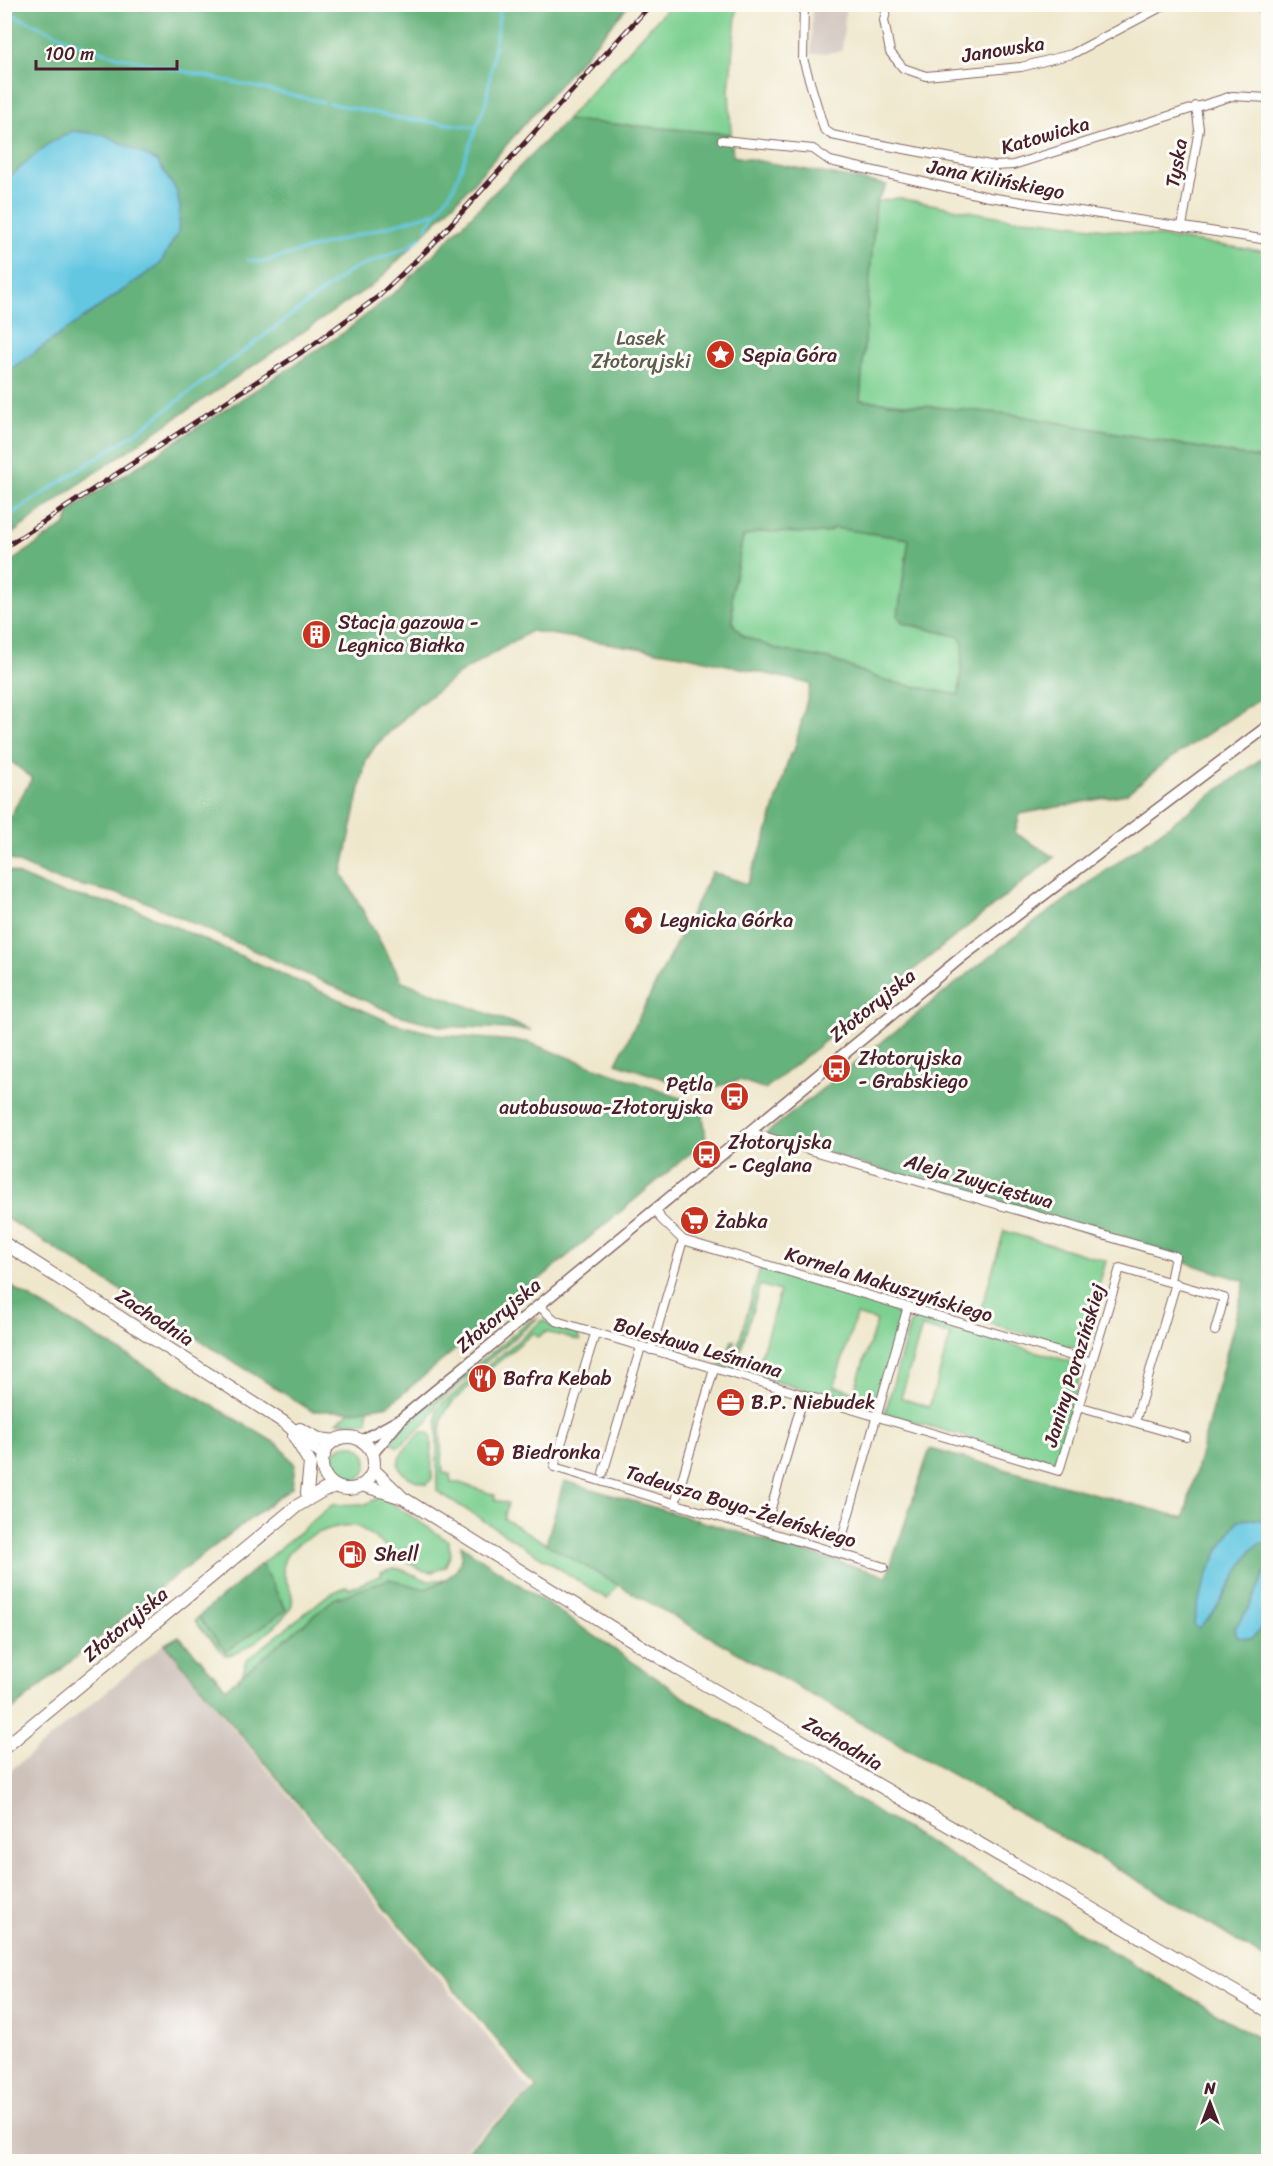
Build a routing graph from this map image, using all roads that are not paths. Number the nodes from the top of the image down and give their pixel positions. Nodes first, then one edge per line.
1 (804, 4) edge
2 (888, 4) edge
3 (1167, 4) edge
4 (1247, 4) edge
5 (1269, 9) edge
6 (1269, 98) edge
7 (1196, 106) junction
8 (722, 140) dead end
9 (1182, 226) junction
10 (1269, 240) edge
11 (1269, 726) edge
12 (749, 1132) junction
13 (656, 1209) junction
14 (683, 1240) junction
15 (4, 1243) edge
16 (1173, 1282) junction
17 (539, 1306) junction
18 (908, 1306) junction
19 (1215, 1331) dead end
20 (595, 1334) junction
21 (641, 1347) junction
22 (651, 1350) junction
23 (1092, 1362) junction
24 (714, 1369) junction
25 (804, 1395) junction
26 (1078, 1406) junction
27 (876, 1417) junction
28 (401, 1419) junction
29 (1135, 1422) junction
30 (285, 1423) junction
31 (1186, 1437) dead end
32 (336, 1441) junction
33 (362, 1441) junction
34 (372, 1454) junction
35 (324, 1456) junction
36 (374, 1469) junction
37 (324, 1470) junction
38 (1059, 1471) joint
39 (603, 1473) dead end
40 (362, 1485) junction
41 (336, 1486) junction
42 (307, 1493) junction
43 (403, 1498) junction
44 (675, 1504) junction
45 (297, 1506) junction
46 (767, 1522) dead end
47 (838, 1552) junction
48 (884, 1566) dead end
49 (4, 1748) edge
50 (1269, 2011) edge

1 - 7 street, Katowicka
2 - 3 street, Janowska
4 - 5 street
6 - 7 street, Katowicka
7 - 9 street, Tyska
8 - 9 street, Jana Kilińskiego
9 - 10 street, Jana Kilińskiego
11 - 12 street, Złotoryjska
12 - 13 street, Złotoryjska
12 - 16 street, Aleja Zwycięstwa
13 - 14 street, Kornela Makuszyńskiego
13 - 17 street, Złotoryjska
14 - 18 street, Kornela Makuszyńskiego
14 - 22 street
15 - 30 main road, Zachodnia
16 - 19 street, Janiny Porazińskiej
16 - 23 street, Janiny Porazińskiej
16 - 29 street
17 - 20 street, Bolesława Leśmiana
17 - 28 street, Złotoryjska
18 - 23 street, Kornela Makuszyńskiego
18 - 27 street
20 - 21 street, Bolesława Leśmiana
20 - 44 street, Tadeusza Boya-Żeleńskiego
21 - 22 street, Bolesława Leśmiana
21 - 39 street
22 - 24 street, Bolesława Leśmiana
23 - 26 street, Janiny Porazińskiej
24 - 25 street, Bolesława Leśmiana
24 - 44 street
25 - 27 street, Bolesława Leśmiana
25 - 46 street
26 - 29 street
26 - 38 street, Janiny Porazińskiej
27 - 38 street, Bolesława Leśmiana
27 - 47 street
28 - 33 street, Złotoryjska
28 - 34 street, Złotoryjska
29 - 31 street
30 - 32 main road, Zachodnia
30 - 35 main road, Zachodnia
30 - 42 main road
32 - 33 main road
32 - 35 main road
33 - 34 main road
34 - 36 main road
35 - 37 main road
36 - 40 main road
36 - 43 main road, Zachodnia
37 - 41 main road
37 - 42 main road, Złotoryjska
40 - 41 main road
40 - 43 main road, Zachodnia
41 - 45 main road, Złotoryjska
42 - 45 main road, Złotoryjska
43 - 50 main road, Zachodnia
44 - 47 street, Tadeusza Boya-Żeleńskiego
45 - 49 main road, Złotoryjska
47 - 48 street, Tadeusza Boya-Żeleńskiego

